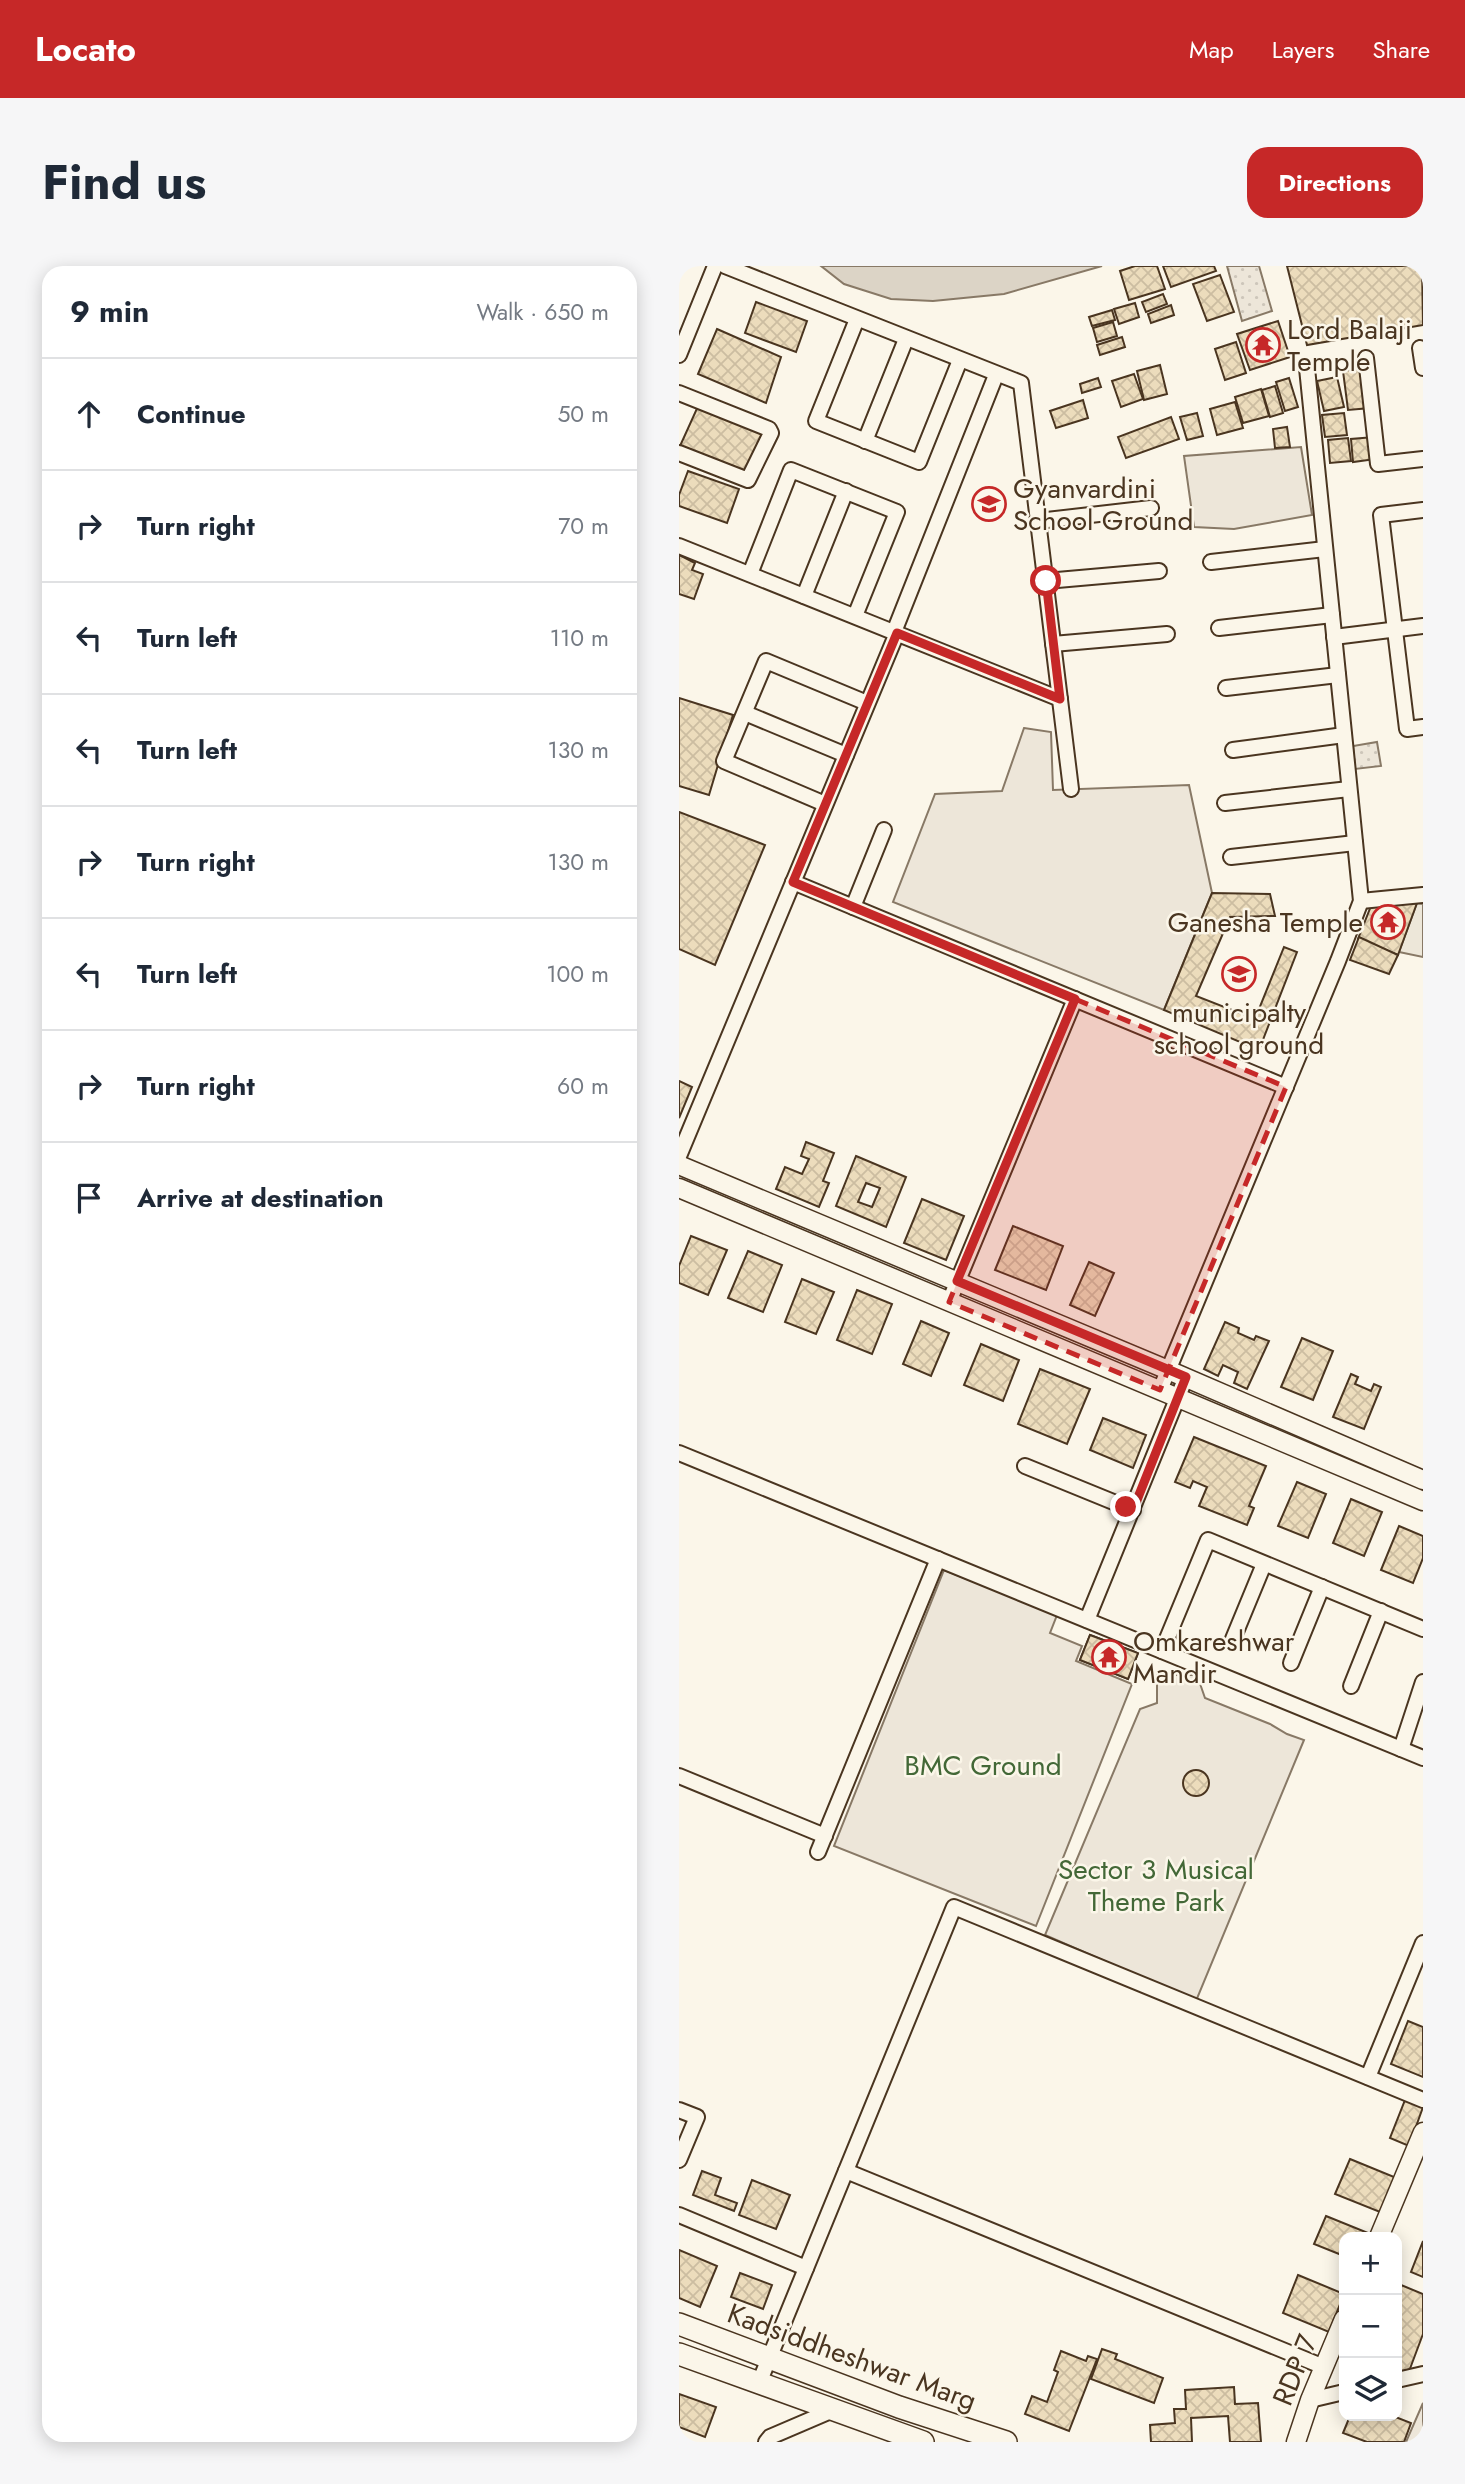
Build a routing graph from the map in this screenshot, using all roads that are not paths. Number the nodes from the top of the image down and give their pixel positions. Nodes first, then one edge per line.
1 (715, 266) edge
2 (725, 266) edge
3 (857, 319) junction
4 (906, 339) junction
5 (1420, 348) dead end
6 (679, 355) edge
7 (1366, 358) dead end
8 (960, 360) junction
9 (1307, 368) dead end
10 (1423, 368) edge
11 (996, 374) junction
12 (679, 393) edge
13 (865, 441) junction
14 (679, 453) edge
15 (1423, 459) edge
16 (846, 491) junction
17 (1151, 508) dead end
18 (1423, 510) edge
19 (1038, 521) junction
20 (679, 546) edge
21 (1325, 550) junction
22 (1211, 562) dead end
23 (1159, 571) dead end
24 (750, 574) junction
25 (1046, 581) junction
26 (804, 596) junction
27 (1332, 615) junction
28 (855, 616) junction
29 (1423, 626) edge
30 (1219, 628) dead end
31 (1395, 630) junction
32 (895, 632) junction
33 (1167, 634) dead end
34 (1334, 637) junction
35 (1053, 644) junction
36 (1338, 675) junction
37 (1226, 688) dead end
38 (1060, 699) junction
39 (867, 704) junction
40 (745, 713) junction
41 (1423, 727) edge
42 (1344, 736) junction
43 (1233, 750) dead end
44 (846, 755) junction
45 (1071, 789) dead end
46 (1349, 789) junction
47 (1225, 803) dead end
48 (825, 804) junction
49 (884, 830) dead end
50 (1355, 843) junction
51 (1231, 857) dead end
52 (793, 882) junction
53 (1423, 895) edge
54 (1361, 901) junction
55 (853, 907) junction
56 (1075, 999) junction
57 (1286, 1087) junction
58 (679, 1156) edge
59 (679, 1165) edge
60 (679, 1188) edge
61 (957, 1281) junction
62 (949, 1302) junction
63 (1168, 1370) junction
64 (1186, 1377) junction
65 (1160, 1390) junction
66 (1178, 1398) junction
67 (679, 1453) edge
68 (1025, 1466) dead end
69 (1423, 1480) edge
70 (1423, 1501) edge
71 (1133, 1510) junction
72 (938, 1559) junction
73 (1264, 1563) junction
74 (1322, 1587) junction
75 (1381, 1611) junction
76 (1087, 1620) junction
77 (1423, 1629) edge
78 (1233, 1639) dead end
79 (1163, 1651) junction
80 (1291, 1663) dead end
81 (1423, 1682) edge
82 (1351, 1686) dead end
83 (1401, 1749) junction
84 (1423, 1758) edge
85 (679, 1776) edge
86 (824, 1836) junction
87 (818, 1852) dead end
88 (1423, 1943) edge
89 (1368, 2077) junction
90 (1423, 2100) edge
91 (679, 2110) edge
92 (1423, 2132) edge
93 (679, 2160) edge
94 (846, 2171) junction
95 (679, 2215) edge
96 (1381, 2232) edge
97 (806, 2269) junction
98 (679, 2325) edge
99 (1339, 2331) edge
100 (679, 2354) edge
101 (770, 2357) junction
102 (1324, 2367) junction
103 (1423, 2374) edge
104 (1402, 2379) edge
105 (759, 2383) junction
106 (1339, 2393) edge
107 (1310, 2400) junction
108 (899, 2407) junction
109 (833, 2410) junction
110 (892, 2436) edge
111 (765, 2442) edge
112 (923, 2442) edge
113 (1006, 2442) edge
114 (1296, 2442) edge

1 - 6 street
2 - 3 street
3 - 4 street
3 - 13 street
4 - 8 street
4 - 13 street
5 - 10 street
7 - 15 street
8 - 11 street
8 - 13 street
9 - 21 street
11 - 19 street
11 - 32 street
12 - 14 street
16 - 24 street
16 - 26 street
16 - 28 street
17 - 19 street
18 - 31 street
19 - 25 street
20 - 24 street
21 - 22 street
21 - 27 street
23 - 25 street
24 - 26 street
25 - 35 street
26 - 28 street
27 - 30 street
27 - 34 street
28 - 32 street
29 - 31 street
31 - 34 street
31 - 41 street
32 - 38 street
32 - 39 street
33 - 35 street
34 - 36 street
35 - 38 street
36 - 37 street
36 - 42 street
38 - 45 street
39 - 40 street
39 - 44 street
40 - 44 street
40 - 48 street
42 - 43 street
42 - 46 street
44 - 48 street
46 - 47 street
46 - 50 street
48 - 52 street
49 - 55 street
50 - 51 street
50 - 54 street
52 - 55 street
52 - 58 street
53 - 54 street
54 - 57 street
55 - 56 street
56 - 57 street
56 - 61 street
57 - 63 street
59 - 61 street
60 - 62 street
61 - 62 street
61 - 63 street
62 - 65 street
63 - 64 street
63 - 65 street
64 - 66 street
64 - 69 street
65 - 66 street
66 - 70 street
66 - 71 street
67 - 72 street
68 - 71 street
71 - 76 street
72 - 76 street
72 - 86 street
73 - 74 street
73 - 78 street
73 - 79 street
74 - 75 street
74 - 80 street
75 - 77 street
75 - 82 street
76 - 79 street
79 - 83 street
81 - 83 street
83 - 84 street
85 - 86 street
86 - 87 street
88 - 89 street
89 - 90 street
89 - 94 street
91 - 93 street
92 - 96 street
94 - 97 street
94 - 102 street
95 - 97 street
97 - 101 street
98 - 101 main road, Kadsiddheshwar Marg
99 - 102 street, RDP 7
100 - 105 main road, Kadsiddheshwar Marg
101 - 105 street
101 - 108 main road, Kadsiddheshwar Marg
102 - 107 street, RDP 7
103 - 104 street
105 - 109 main road, Kadsiddheshwar Marg
106 - 107 street
107 - 114 street, RDP 7
108 - 110 street
108 - 113 main road, Kadsiddheshwar Marg
109 - 110 main road, Kadsiddheshwar Marg
109 - 111 street
110 - 112 main road, Kadsiddheshwar Marg

